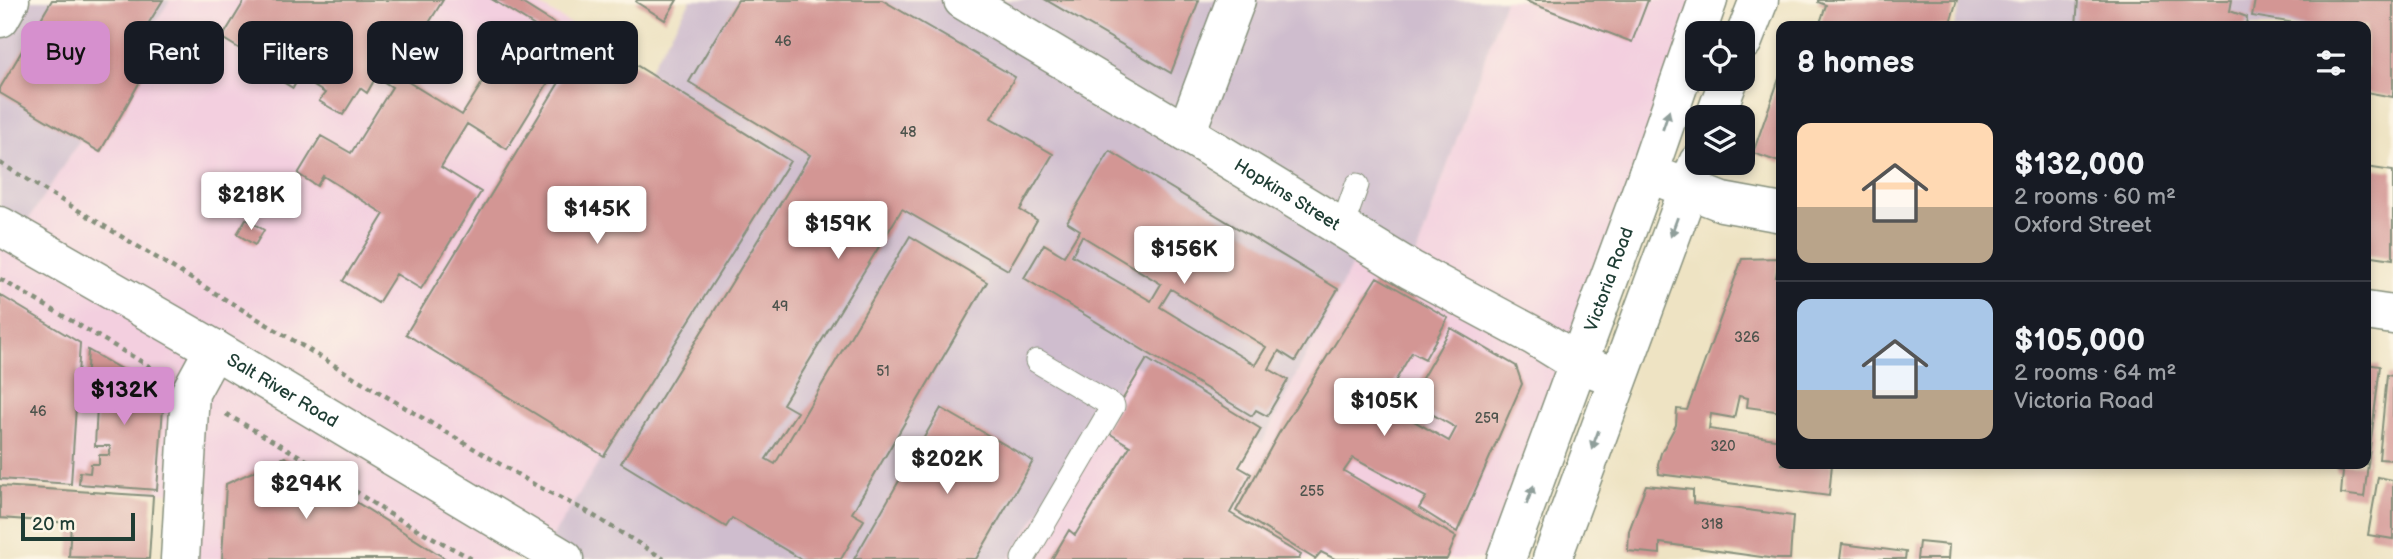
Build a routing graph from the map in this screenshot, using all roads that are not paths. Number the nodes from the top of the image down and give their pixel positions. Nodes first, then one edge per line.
1 (10, 0) edge
2 (963, 0) edge
3 (1237, 0) edge
4 (1708, 0) edge
5 (1759, 0) edge
6 (0, 18) edge
7 (1751, 21) edge
8 (1186, 132) junction
9 (1648, 173) junction
10 (1693, 176) edge
11 (1357, 185) dead end
12 (1776, 212) edge
13 (0, 226) edge
14 (1342, 227) junction
15 (2371, 312) edge
16 (2393, 316) edge
17 (214, 349) junction
18 (1037, 361) dead end
19 (1578, 363) junction
20 (1618, 378) junction
21 (527, 549) edge
22 (180, 559) edge
23 (564, 559) edge
24 (1023, 559) edge
25 (1506, 559) edge
26 (1552, 559) edge

1 - 6 street
2 - 8 street, Hopkins Street
3 - 8 street
9 -> 4 street, Victoria Road
5 - 7 street
8 - 14 street, Hopkins Street
9 - 10 street
9 - 19 street, Victoria Road
10 - 12 street
10 -> 20 street
11 - 14 lane
13 - 17 street, Salt River Road
14 - 19 street, Hopkins Street
15 - 16 street
17 - 21 street, Salt River Road
17 - 22 street
18 - 24 lane
19 - 20 street, Hopkins Street
25 -> 19 street, Victoria Road
20 -> 26 street
21 - 23 street, Salt River Road

